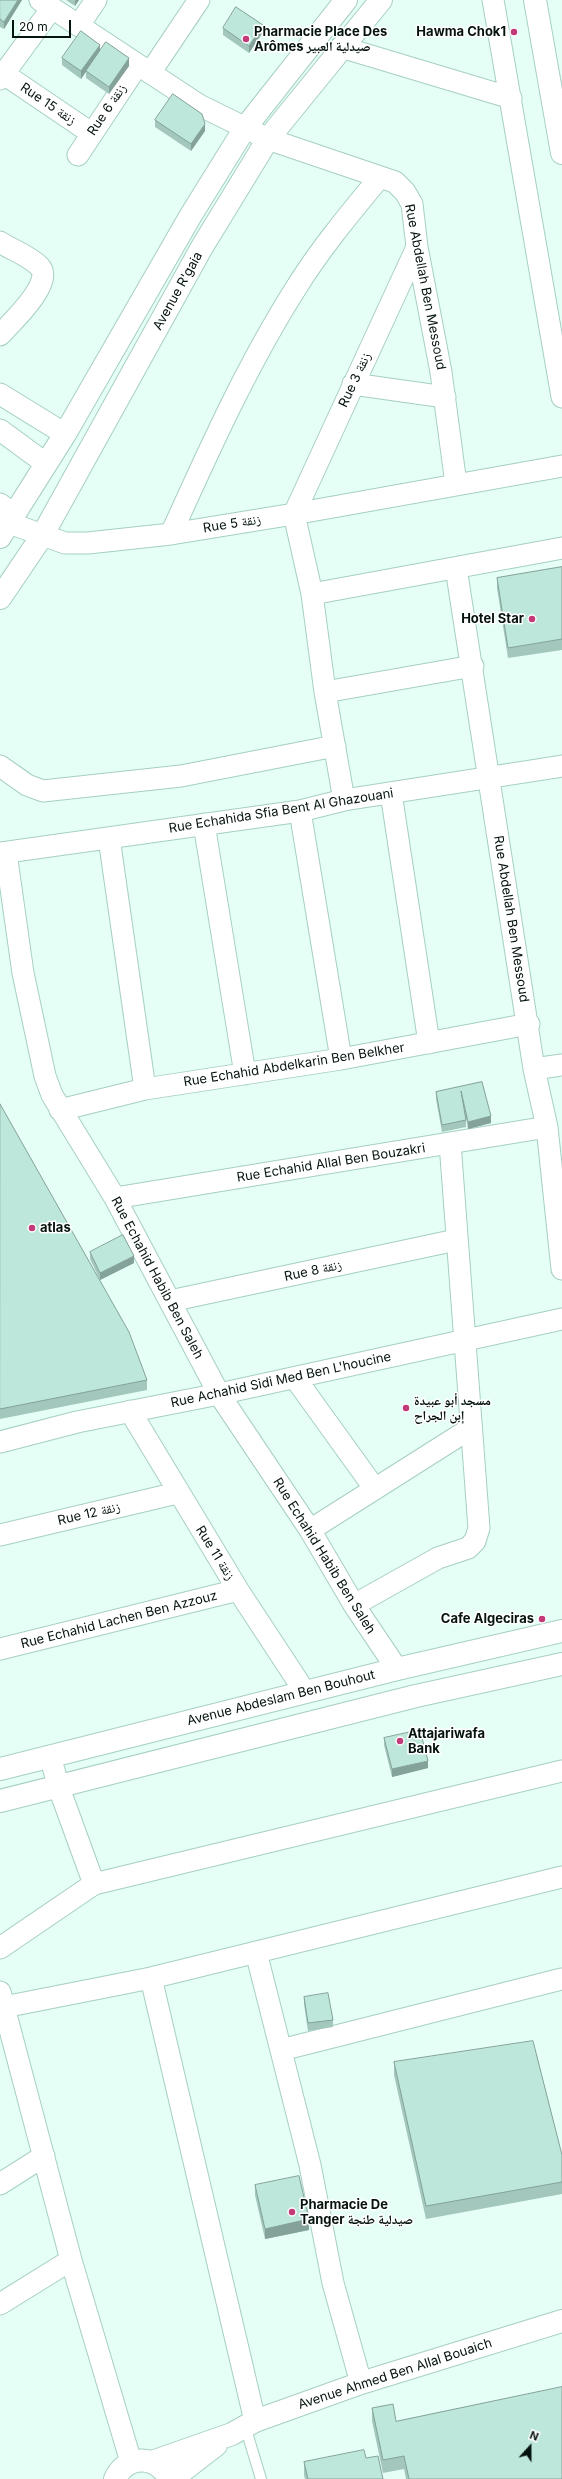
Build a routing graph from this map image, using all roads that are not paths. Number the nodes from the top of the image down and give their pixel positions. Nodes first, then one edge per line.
1 (96, 0) edge
2 (199, 0) edge
3 (346, 0) edge
4 (381, 0) edge
5 (493, 0) edge
6 (536, 0) edge
7 (46, 4) edge
8 (79, 25) junction
9 (341, 47) junction
10 (144, 69) junction
11 (2, 76) edge
12 (511, 98) junction
13 (245, 128) junction
14 (91, 133) junction
15 (268, 139) junction
16 (562, 153) edge
17 (78, 155) dead end
18 (380, 177) junction
19 (2, 246) edge
20 (417, 247) junction
21 (0, 335) edge
22 (353, 384) junction
23 (0, 394) edge
24 (445, 397) junction
25 (562, 397) edge
26 (0, 430) edge
27 (65, 434) junction
28 (45, 463) junction
29 (562, 466) edge
30 (456, 484) junction
31 (294, 514) junction
32 (6, 520) edge
33 (171, 534) junction
34 (42, 536) junction
35 (562, 548) edge
36 (456, 568) junction
37 (312, 594) junction
38 (0, 598) edge
39 (473, 666) junction
40 (325, 692) junction
41 (335, 746) junction
42 (0, 766) edge
43 (562, 766) edge
44 (487, 778) junction
45 (391, 793) junction
46 (344, 800) junction
47 (300, 811) junction
48 (204, 824) junction
49 (109, 838) junction
50 (3, 853) edge
51 (528, 1024) junction
52 (429, 1043) junction
53 (341, 1059) junction
54 (562, 1066) edge
55 (534, 1069) junction
56 (245, 1074) junction
57 (145, 1090) junction
58 (60, 1110) junction
59 (547, 1127) junction
60 (450, 1143) junction
61 (557, 1179) edge
62 (115, 1198) junction
63 (456, 1240) junction
64 (562, 1269) edge
65 (170, 1301) junction
66 (562, 1319) edge
67 (465, 1341) junction
68 (295, 1378) junction
69 (219, 1394) junction
70 (130, 1411) junction
71 (471, 1428) junction
72 (0, 1442) edge
73 (375, 1489) junction
74 (177, 1493) junction
75 (310, 1530) junction
76 (0, 1534) edge
77 (238, 1590) junction
78 (354, 1605) junction
79 (562, 1631) edge
80 (0, 1649) edge
81 (562, 1664) edge
82 (397, 1669) junction
83 (304, 1692) junction
84 (50, 1756) junction
85 (0, 1770) edge
86 (562, 1771) edge
87 (59, 1788) junction
88 (0, 1801) edge
89 (562, 1877) edge
90 (94, 1884) junction
91 (0, 1948) edge
92 (256, 1952) junction
93 (151, 1978) junction
94 (562, 1979) edge
95 (2, 2000) edge
96 (281, 2050) junction
97 (8, 2057) edge
98 (44, 2156) junction
99 (0, 2184) edge
100 (71, 2260) junction
101 (0, 2304) edge
102 (562, 2321) edge
103 (361, 2383) junction
104 (244, 2427) junction
105 (141, 2462) junction
106 (116, 2479) edge
107 (168, 2479) edge
108 (172, 2479) edge
109 (261, 2479) edge

1 - 8 street
2 - 10 street, Rue 6 زنقة
3 - 13 main road, Avenue R'gaia
4 - 9 main road, Avenue R'gaia
5 - 12 street
6 - 16 main road
7 - 8 street, Rue Abdellah Ben Messoud
7 - 11 street
8 - 10 street, Rue Abdellah Ben Messoud
9 - 12 street
9 - 15 main road, Avenue R'gaia
10 - 13 street, Rue Abdellah Ben Messoud
10 - 14 street, Rue 6 زنقة
11 - 14 street, Rue 15 زنقة
12 - 25 street
13 - 15 street, Rue Abdellah Ben Messoud
13 - 27 main road, Avenue R'gaia
14 - 17 street, Rue 6 زنقة
15 - 18 street, Rue Abdellah Ben Messoud
15 - 34 main road, Avenue R'gaia
18 - 20 street, Rue Abdellah Ben Messoud
18 - 33 street
19 - 21 street
20 - 22 street, Rue 3 زنقة
20 - 24 street, Rue Abdellah Ben Messoud
22 - 24 street
22 - 31 street, Rue 3 زنقة
23 - 27 street
24 - 30 street, Rue Abdellah Ben Messoud
26 - 28 street
27 - 28 main road, Avenue R'gaia
28 - 32 main road, Avenue R'gaia
29 - 30 street, Rue 5 زنقة
30 - 31 street, Rue 5 زنقة
31 - 33 street, Rue 5 زنقة
31 - 37 street
32 - 34 street, Rue 5 زنقة
33 - 34 street, Rue 5 زنقة
34 - 38 main road, Avenue R'gaia
35 - 36 street
36 - 37 street
36 - 39 street, Rue Abdellah Ben Messoud
37 - 40 street
39 - 40 street
39 - 44 street, Rue Abdellah Ben Messoud
40 - 41 street
41 - 42 street
41 - 46 street
43 - 44 street, Rue Echahida Sfia Bent Al Ghazouani
44 - 45 street, Rue Echahida Sfia Bent Al Ghazouani
44 - 51 street, Rue Abdellah Ben Messoud
45 - 46 street, Rue Echahida Sfia Bent Al Ghazouani
45 - 52 street
46 - 47 street, Rue Echahida Sfia Bent Al Ghazouani
47 - 48 street, Rue Echahida Sfia Bent Al Ghazouani
47 - 53 street
48 - 49 street, Rue Echahida Sfia Bent Al Ghazouani
48 - 56 street
49 - 50 street, Rue Echahida Sfia Bent Al Ghazouani
49 - 57 street
50 - 58 street, Rue Echahid Habib Ben Saleh
51 - 52 street, Rue Echahid Abdelkarin Ben Belkher
51 - 55 street, Rue Abdellah Ben Messoud
52 - 53 street, Rue Echahid Abdelkarin Ben Belkher
53 - 56 street, Rue Echahid Abdelkarin Ben Belkher
54 - 55 street
55 - 59 street, Rue Abdellah Ben Messoud
56 - 57 street, Rue Echahid Abdelkarin Ben Belkher
57 - 58 street, Rue Echahid Abdelkarin Ben Belkher
58 - 62 street, Rue Echahid Habib Ben Saleh
59 - 60 street, Rue Echahid Allal Ben Bouzakri
59 - 61 street, Rue Abdellah Ben Messoud
60 - 62 street, Rue Echahid Allal Ben Bouzakri
60 - 63 street
61 - 64 street, Rue Abdellah Ben Messoud
62 - 65 street, Rue Echahid Habib Ben Saleh
63 - 65 street, Rue 8 زنقة
63 - 67 street
65 - 69 street, Rue Echahid Habib Ben Saleh
66 - 67 street, Rue Achahid Sidi Med Ben L'houcine
67 - 68 street, Rue Achahid Sidi Med Ben L'houcine
67 - 71 street
68 - 69 street, Rue Achahid Sidi Med Ben L'houcine
68 - 73 street
69 - 70 street, Rue Achahid Sidi Med Ben L'houcine
69 - 75 street, Rue Echahid Habib Ben Saleh
70 - 72 street, Rue Achahid Sidi Med Ben L'houcine
70 - 74 street, Rue 11 زنقة
71 - 73 street
71 - 78 street
73 - 75 street
74 - 76 street, Rue 12 زنقة
74 - 77 street, Rue 11 زنقة
75 - 78 street, Rue Echahid Habib Ben Saleh
77 - 80 street, Rue Echahid Lachen Ben Azzouz
77 - 83 street, Rue 11 زنقة
78 - 82 street, Rue Echahid Habib Ben Saleh
79 - 82 main road, Avenue Abdeslam Ben Bouhout
81 - 87 main road
82 - 83 main road, Avenue Abdeslam Ben Bouhout
83 - 84 main road, Avenue Abdeslam Ben Bouhout
84 - 85 main road, Avenue Abdeslam Ben Bouhout
84 - 87 street
86 - 90 street
87 - 88 main road
87 - 90 street
89 - 92 street
90 - 91 street
92 - 93 street
92 - 96 street
93 - 95 street
93 - 104 street
94 - 96 street
95 - 97 street
96 - 103 street
97 - 98 street
98 - 99 street
98 - 100 street
100 - 101 street
100 - 105 street
102 - 103 main road, Avenue Ahmed Ben Allal Bouaich
103 - 104 main road, Avenue Ahmed Ben Allal Bouaich
104 - 105 main road, Avenue Ahmed Ben Allal Bouaich
104 - 108 main road, Avenue Ahmed Ben Allal Bouaich
104 - 109 lane
105 - 106 main road
105 - 107 main road

